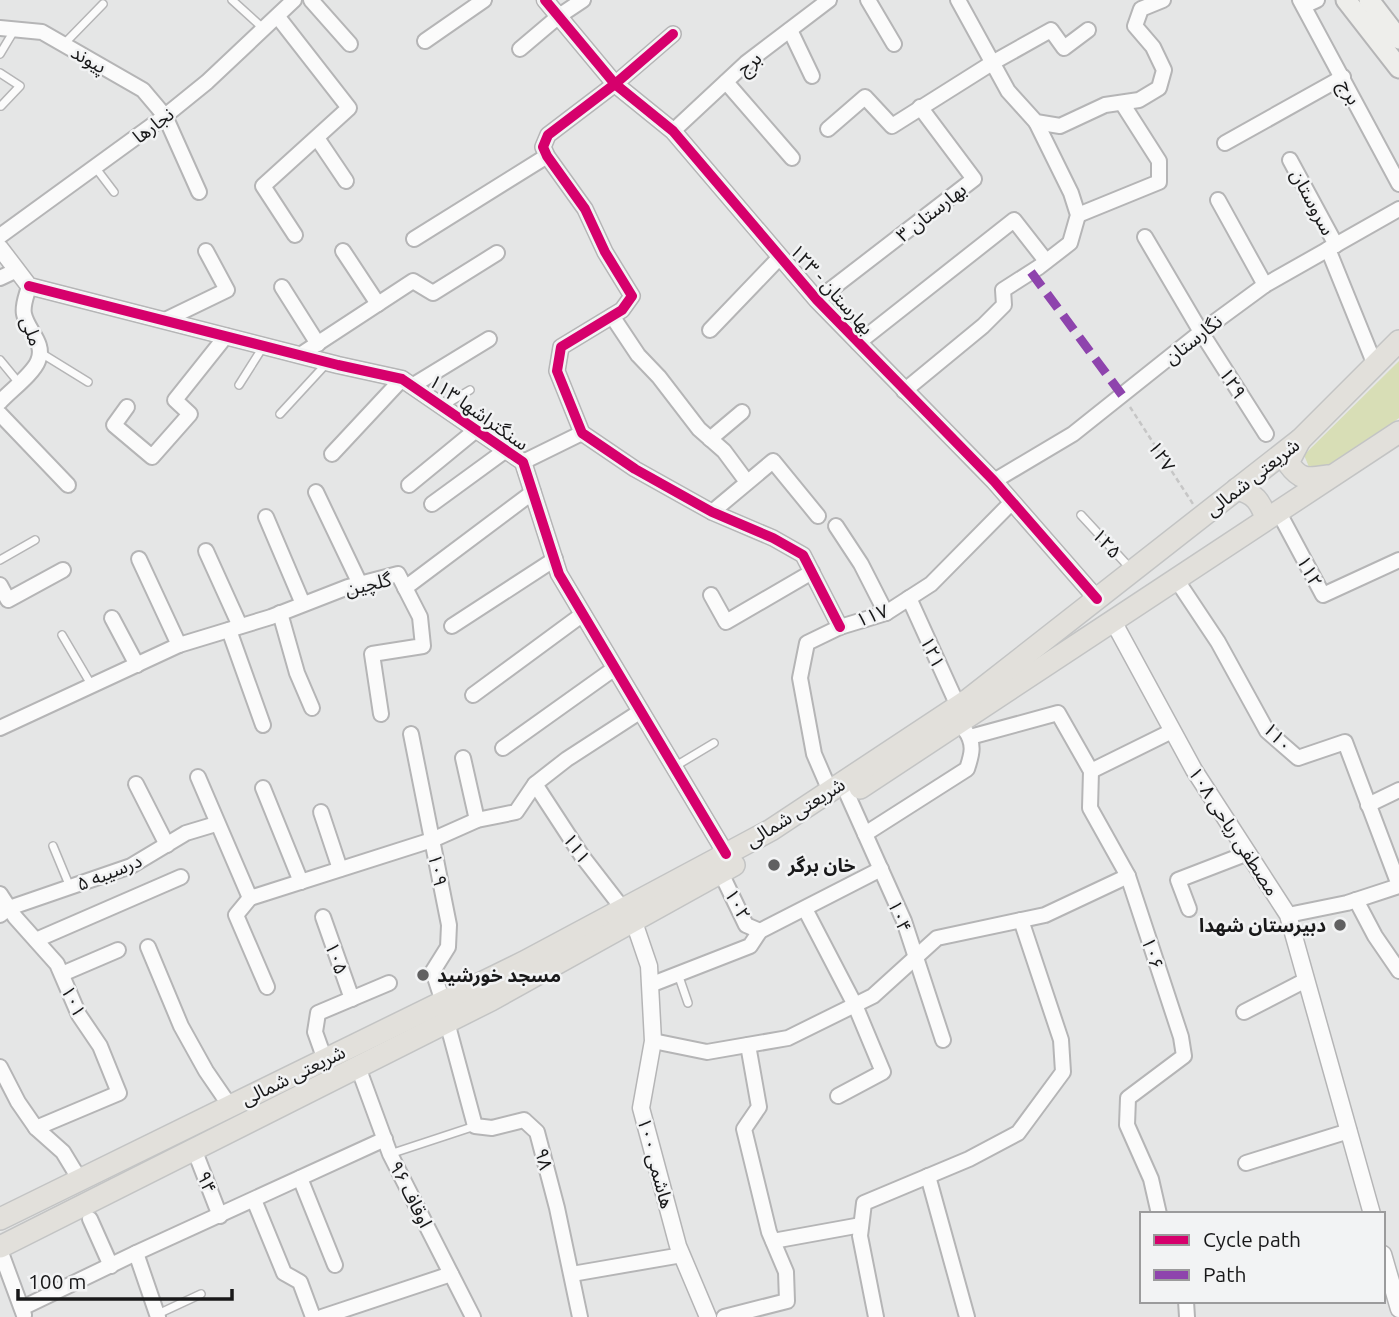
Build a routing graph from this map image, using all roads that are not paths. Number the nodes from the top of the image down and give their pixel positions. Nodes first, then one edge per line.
1 (232, 0) edge
2 (294, 0) edge
3 (311, 0) edge
4 (484, 0) edge
5 (545, 0) edge
6 (583, 0) edge
7 (829, 0) edge
8 (868, 0) edge
9 (958, 0) edge
10 (1163, 0) edge
11 (1346, 0) edge
12 (1369, 0) edge
13 (1307, 2) edge
14 (103, 4) dead end
15 (559, 16) junction
16 (278, 17) junction
17 (0, 28) edge
18 (15, 29) junction
19 (264, 29) junction
20 (790, 30) junction
21 (1088, 30) dead end
22 (673, 34) dead end
23 (1399, 39) edge
24 (425, 41) dead end
25 (349, 44) dead end
26 (894, 44) dead end
27 (64, 45) junction
28 (520, 49) dead end
29 (0, 54) edge
30 (992, 63) junction
31 (1399, 68) edge
32 (0, 73) edge
33 (812, 76) dead end
34 (1343, 77) junction
35 (726, 82) junction
36 (615, 84) junction
37 (1122, 103) junction
38 (1, 106) edge
39 (920, 107) junction
40 (165, 116) junction
41 (1036, 122) junction
42 (828, 129) dead end
43 (673, 131) junction
44 (317, 138) junction
45 (1225, 143) dead end
46 (547, 156) junction
47 (792, 158) dead end
48 (1290, 160) dead end
49 (95, 167) junction
50 (346, 181) dead end
51 (1399, 184) edge
52 (114, 192) dead end
53 (199, 192) dead end
54 (1217, 200) dead end
55 (1399, 209) edge
56 (1078, 215) junction
57 (295, 235) dead end
58 (0, 236) edge
59 (1145, 237) dead end
60 (414, 239) dead end
61 (1332, 247) junction
62 (0, 248) edge
63 (206, 251) dead end
64 (343, 251) dead end
65 (497, 253) dead end
66 (780, 257) junction
67 (1046, 261) junction
68 (17, 270) junction
69 (0, 278) edge
70 (1265, 285) junction
71 (29, 286) junction
72 (282, 287) dead end
73 (817, 300) junction
74 (378, 304) junction
75 (612, 316) junction
76 (165, 320) junction
77 (710, 330) dead end
78 (1201, 332) junction
79 (226, 336) junction
80 (488, 339) dead end
81 (1398, 342) edge
82 (858, 343) junction
83 (318, 344) junction
84 (264, 346) junction
85 (40, 353) junction
86 (300, 355) junction
87 (0, 360) edge
88 (327, 362) junction
89 (1375, 365) junction
90 (88, 382) dead end
91 (19, 383) junction
92 (407, 383) junction
93 (239, 385) dead end
94 (470, 390) dead end
95 (904, 391) junction
96 (0, 402) edge
97 (127, 407) dead end
98 (442, 407) junction
99 (742, 412) dead end
100 (0, 414) edge
101 (280, 414) dead end
102 (476, 430) junction
103 (1399, 432) edge
104 (582, 433) junction
105 (1266, 433) dead end
106 (710, 439) junction
107 (1301, 439) junction
108 (506, 450) junction
109 (332, 454) dead end
110 (523, 462) junction
111 (1331, 475) junction
112 (994, 481) junction
113 (747, 482) junction
114 (68, 485) dead end
115 (409, 485) dead end
116 (1237, 489) junction
117 (316, 492) dead end
118 (533, 492) junction
119 (1012, 502) junction
120 (432, 504) dead end
121 (712, 512) junction
122 (1082, 515) dead end
123 (1272, 515) junction
124 (818, 516) dead end
125 (267, 517) dead end
126 (836, 526) dead end
127 (35, 540) dead end
128 (206, 551) dead end
129 (139, 559) dead end
130 (555, 559) junction
131 (0, 560) edge
132 (1399, 560) edge
133 (63, 570) dead end
134 (1132, 571) junction
135 (812, 572) junction
136 (1176, 579) junction
137 (360, 584) junction
138 (0, 585) edge
139 (405, 587) junction
140 (711, 596) dead end
141 (909, 598) junction
142 (1097, 599) junction
143 (303, 604) junction
144 (280, 613) junction
145 (886, 613) junction
146 (583, 614) junction
147 (112, 618) dead end
148 (1113, 621) junction
149 (452, 626) dead end
150 (840, 626) junction
151 (234, 628) junction
152 (62, 635) dead end
153 (180, 645) junction
154 (137, 665) junction
155 (615, 668) junction
156 (92, 687) junction
157 (473, 695) dead end
158 (312, 708) dead end
159 (641, 711) junction
160 (381, 714) dead end
161 (963, 722) junction
162 (263, 725) dead end
163 (0, 728) edge
164 (1172, 731) junction
165 (411, 734) dead end
166 (714, 743) dead end
167 (503, 748) dead end
168 (463, 758) dead end
169 (674, 767) junction
170 (1091, 771) junction
171 (198, 777) dead end
172 (136, 784) dead end
173 (535, 784) junction
174 (263, 788) dead end
175 (1399, 790) edge
176 (839, 793) junction
177 (1368, 805) junction
178 (321, 812) dead end
179 (477, 820) junction
180 (216, 824) junction
181 (865, 834) junction
182 (432, 840) junction
183 (167, 845) junction
184 (52, 846) dead end
185 (1248, 853) junction
186 (724, 863) junction
187 (340, 869) junction
188 (881, 869) junction
189 (1128, 876) junction
190 (181, 877) dead end
191 (301, 882) junction
192 (1399, 886) edge
193 (71, 888) junction
194 (0, 894) edge
195 (250, 898) junction
196 (1356, 900) junction
197 (805, 909) junction
198 (1189, 909) dead end
199 (8, 913) edge
200 (629, 915) junction
201 (1288, 915) junction
202 (323, 917) dead end
203 (1021, 920) junction
204 (760, 931) junction
205 (36, 940) junction
206 (148, 947) dead end
207 (118, 950) dead end
208 (915, 958) junction
209 (1399, 971) edge
210 (62, 974) junction
211 (678, 974) junction
212 (1306, 980) junction
213 (389, 983) dead end
214 (650, 985) junction
215 (267, 986) dead end
216 (352, 999) junction
217 (688, 1003) dead end
218 (855, 1005) junction
219 (445, 1012) junction
220 (1244, 1012) dead end
221 (943, 1040) dead end
222 (653, 1041) junction
223 (748, 1045) junction
224 (325, 1060) junction
225 (358, 1066) junction
226 (0, 1067) edge
227 (838, 1096) dead end
228 (230, 1106) junction
229 (475, 1126) junction
230 (36, 1128) junction
231 (1349, 1130) junction
232 (385, 1139) junction
233 (194, 1149) junction
234 (390, 1154) junction
235 (1246, 1163) dead end
236 (928, 1176) junction
237 (300, 1178) junction
238 (80, 1180) junction
239 (254, 1200) junction
240 (1158, 1212) edge
241 (1371, 1212) edge
242 (220, 1216) junction
243 (0, 1219) edge
244 (90, 1219) dead end
245 (861, 1225) junction
246 (773, 1241) junction
247 (0, 1249) edge
248 (136, 1252) junction
249 (682, 1255) junction
250 (1385, 1261) edge
251 (335, 1265) dead end
252 (111, 1266) junction
253 (451, 1273) junction
254 (572, 1274) junction
255 (201, 1294) dead end
256 (1399, 1310) edge
257 (23, 1313) edge
258 (347, 1314) edge
259 (158, 1316) edge
260 (313, 1317) edge
261 (322, 1317) edge
262 (472, 1317) edge
263 (580, 1317) edge
264 (708, 1317) edge
265 (724, 1317) edge
266 (876, 1317) edge
267 (967, 1317) edge

1 - 19 lane
2 - 16 street, نجارها
3 - 25 street
4 - 24 street
5 - 15 street, بهارستان - ۱۲۳
6 - 15 street
7 - 20 street, برج
8 - 26 street
9 - 30 street
10 - 37 street
11 - 31 main road
12 - 23 main road
13 - 34 street, برج
14 - 27 lane
15 - 28 street
15 - 36 street, بهارستان - ۱۲۳
16 - 19 street, نجارها
16 - 44 street
17 - 18 street, پیوند
18 - 27 street, پیوند
18 - 29 lane
19 - 40 street, نجارها
20 - 33 street
20 - 35 street, برج
21 - 30 street
22 - 36 street
27 - 40 street, پیوند
30 - 39 street
30 - 41 street
32 - 38 lane
34 - 45 street
34 - 51 street, برج
35 - 43 street, برج
35 - 47 street
36 - 43 street, بهارستان - ۱۲۳
36 - 46 street
37 - 41 street
37 - 56 street
39 - 42 street
39 - 73 street, بهارستان ۳
40 - 49 street, نجارها
40 - 53 street, پیوند
41 - 56 street
43 - 66 street, بهارستان - ۱۲۳
44 - 50 street
44 - 57 street
46 - 60 street
46 - 75 street
48 - 61 street, سروستان
49 - 52 lane
49 - 58 street, نجارها
54 - 70 street
55 - 61 street, نگارستان
56 - 67 street
59 - 78 street, ۱۲۹
61 - 70 street, نگارستان
61 - 89 street, سروستان
62 - 68 street
63 - 76 street
64 - 74 street
65 - 74 street
66 - 73 street, بهارستان - ۱۲۳
66 - 77 street
67 - 82 street
67 - 95 street
68 - 69 street
68 - 71 street
70 - 78 street, نگارستان
71 - 76 street, سنگتراشها ۱۱۳
71 - 85 street, ملی
72 - 83 street
73 - 82 street, بهارستان - ۱۲۳
74 - 83 street
75 - 104 street
75 - 106 street
76 - 79 street, سنگتراشها ۱۱۳
78 - 105 street, ۱۲۹
78 - 112 street, نگارستان
79 - 84 street, سنگتراشها ۱۱۳
79 - 97 street
80 - 92 street
81 - 89 main road, شریعتی شمالی
82 - 95 street, بهارستان - ۱۲۳
83 - 86 street
84 - 86 street, سنگتراشها ۱۱۳
84 - 93 lane
85 - 90 lane
85 - 91 street, ملی
86 - 88 street, سنگتراشها ۱۱۳
87 - 91 lane
88 - 92 street, سنگتراشها ۱۱۳
88 - 101 lane
89 - 107 main road, شریعتی شمالی
91 - 96 street, ملی
92 - 98 street, سنگتراشها ۱۱۳
92 - 109 street
94 - 98 lane
95 - 112 street, بهارستان - ۱۲۳
98 - 102 street, سنگتراشها ۱۱۳
99 - 106 street
100 - 114 street
102 - 108 street, سنگتراشها ۱۱۳
102 - 115 street
103 - 111 main road, شریعتی شمالی
104 - 110 street
104 - 121 street
106 - 113 street
107 - 111 main road
107 - 116 main road, شریعتی شمالی
108 - 110 street, سنگتراشها ۱۱۳
108 - 120 street
110 - 118 street, سنگتراشها ۱۱۳
111 - 123 main road, شریعتی شمالی
112 - 119 street, بهارستان - ۱۲۳
113 - 121 street
113 - 124 street
116 - 123 main road
116 - 134 main road, شریعتی شمالی
117 - 137 street
118 - 130 street, سنگتراشها ۱۱۳
118 - 139 street
119 - 141 street, ۱۱۷
119 - 142 street, بهارستان - ۱۲۳
121 - 135 street
122 - 134 lane, ۱۲۵
123 - 132 street, ۱۱۲
123 - 136 main road, شریعتی شمالی
125 - 143 street
126 - 145 street
127 - 131 lane
128 - 151 street
129 - 153 street
130 - 146 street, سنگتراشها ۱۱۳
130 - 149 street
133 - 138 street
134 - 142 main road, شریعتی شمالی
135 - 140 street
135 - 150 street
136 - 148 main road, شریعتی شمالی
136 - 177 street, ۱۱۰
137 - 139 street, گلچین
137 - 143 street, گلچین
139 - 160 street, گلچین
141 - 145 street, ۱۱۷
141 - 161 street, ۱۲۱
142 - 161 main road, شریعتی شمالی
143 - 144 street, گلچین
144 - 151 street, گلچین
144 - 158 street
145 - 150 street, ۱۱۷
146 - 155 street, سنگتراشها ۱۱۳
146 - 157 street
147 - 154 street
148 - 161 main road, شریعتی شمالی
148 - 164 street, مصطفی ریاحی ۱۰۸
150 - 176 street, ۱۱۷
151 - 153 street, گلچین
151 - 162 street
152 - 156 lane
153 - 154 street, گلچین
154 - 156 street, گلچین
155 - 159 street, سنگتراشها ۱۱۳
155 - 167 street
156 - 163 street, گلچین
159 - 169 street, سنگتراشها ۱۱۳
159 - 173 street
161 - 170 street
161 - 176 main road, شریعتی شمالی
161 - 181 street
164 - 170 street
164 - 185 street, مصطفی ریاحی ۱۰۸
165 - 182 street, ۱۰۹
166 - 169 lane
168 - 179 street
169 - 186 street, سنگتراشها ۱۱۳
170 - 189 street, ۱۰۶
171 - 180 street
172 - 183 street
173 - 179 street
173 - 200 street, ۱۱۱
174 - 191 street
175 - 177 street
176 - 181 street, ۱۰۴
176 - 186 main road, شریعتی شمالی
177 - 192 street, ۱۱۰
178 - 187 street
179 - 182 street
180 - 183 street, درسیبه ۵
180 - 195 street
181 - 188 street, ۱۰۴
182 - 187 street
182 - 219 street, ۱۰۹
183 - 193 street, درسیبه ۵
184 - 193 lane
185 - 198 street
185 - 201 street, مصطفی ریاحی ۱۰۸
186 - 200 main road, شریعتی شمالی
186 - 204 street, ۱۰۲
187 - 191 street
188 - 197 street
188 - 208 street, ۱۰۴
189 - 203 street
189 - 240 street, ۱۰۶
190 - 205 street
191 - 195 street
192 - 196 street
193 - 199 street, درسیبه ۵
194 - 199 street, ۱۰۱
195 - 215 street
196 - 201 street
196 - 209 street
197 - 204 street
197 - 218 street
199 - 205 street, ۱۰۱
200 - 214 street, هاشمی ۱۰۰
200 - 219 main road, شریعتی شمالی
201 - 212 street, مصطفی ریاحی ۱۰۸
202 - 216 street, ۱۰۵
203 - 208 street
203 - 236 street
204 - 211 street
205 - 210 street, ۱۰۱
206 - 228 street
207 - 210 street
208 - 218 street
208 - 221 street, ۱۰۴
210 - 230 street, ۱۰۱
211 - 214 street
211 - 217 lane
212 - 220 street
212 - 231 street, مصطفی ریاحی ۱۰۸
213 - 216 street
214 - 222 street, هاشمی ۱۰۰
216 - 224 street
218 - 223 street
218 - 227 street
219 - 224 main road, شریعتی شمالی
219 - 225 main road, شریعتی شمالی
219 - 229 street
222 - 223 street
222 - 249 street, هاشمی ۱۰۰
223 - 246 street
224 - 228 main road, شریعتی شمالی
225 - 232 street, اوقاف ۹۶
225 - 233 main road, شریعتی شمالی
226 - 230 street
228 - 238 main road, شریعتی شمالی
229 - 234 lane
229 - 254 street, ۹۸
230 - 238 street
231 - 235 street
231 - 241 street, مصطفی ریاحی ۱۰۸
232 - 234 street, اوقاف ۹۶
232 - 237 street
233 - 242 street, ۹۴
233 - 247 main road, شریعتی شمالی
234 - 253 street, اوقاف ۹۶
236 - 245 street
236 - 267 street
237 - 239 street
237 - 251 street
238 - 243 main road, شریعتی شمالی
239 - 242 street
239 - 260 street
242 - 248 street
244 - 252 street
245 - 246 street
245 - 266 street
246 - 265 street
247 - 257 street
248 - 252 street
248 - 259 street
249 - 254 street
249 - 264 street, هاشمی ۱۰۰
250 - 256 street
252 - 257 street
253 - 258 street
253 - 262 street, اوقاف ۹۶
254 - 263 street, ۹۸
255 - 259 lane
258 - 261 street

